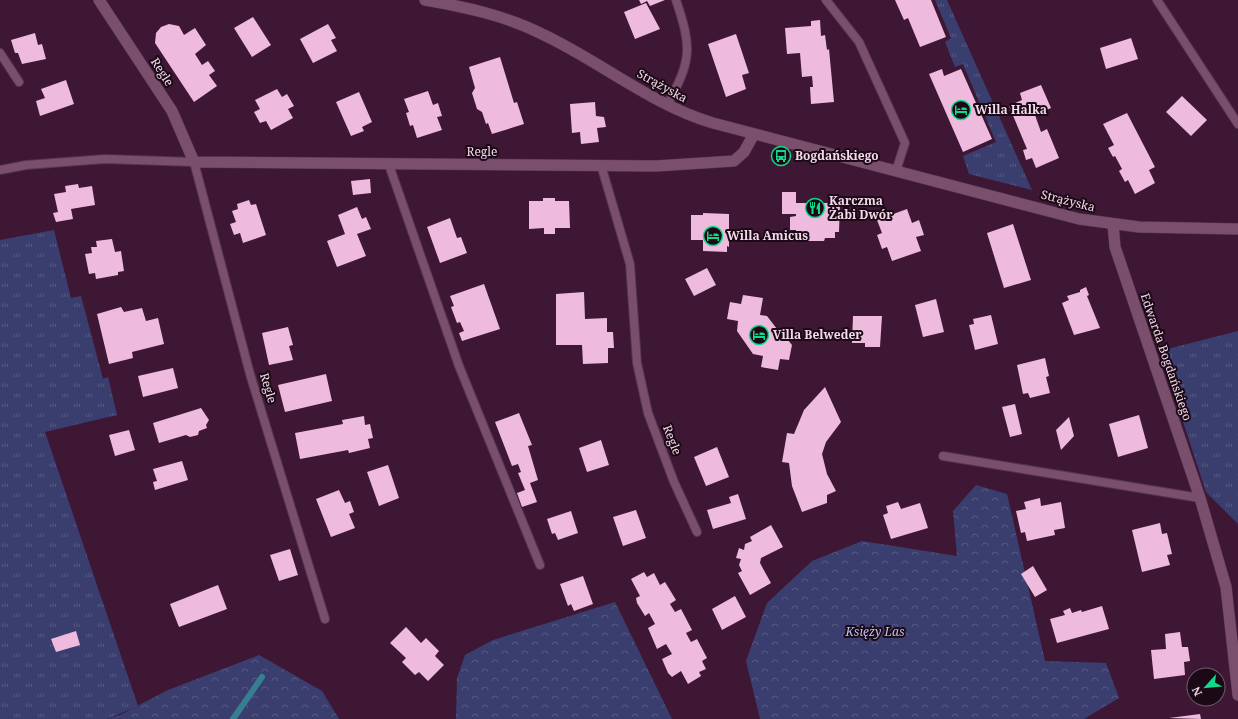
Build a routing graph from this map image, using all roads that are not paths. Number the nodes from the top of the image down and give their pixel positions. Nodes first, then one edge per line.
1 (99, 0) edge
2 (425, 0) edge
3 (676, 0) edge
4 (826, 0) edge
5 (1157, 0) edge
6 (0, 53) edge
7 (19, 82) dead end
8 (667, 105) junction
9 (1238, 124) edge
10 (754, 134) junction
11 (194, 162) junction
12 (389, 165) junction
13 (602, 165) junction
14 (0, 170) edge
15 (896, 171) junction
16 (1114, 224) junction
17 (1238, 229) edge
18 (944, 456) dead end
19 (1200, 498) junction
20 (697, 532) dead end
21 (540, 565) dead end
22 (325, 618) dead end
23 (1238, 695) edge

1 - 11 street, Regle
2 - 8 street, Strążyska
3 - 8 lane
4 - 15 lane
5 - 9 lane
6 - 7 lane
8 - 10 street, Strążyska
10 - 13 street, Regle
10 - 15 street, Strążyska
11 - 12 street, Regle
11 - 14 lane, Regle
11 - 22 lane, Regle
12 - 13 street, Regle
12 - 21 lane
13 - 20 lane, Regle
15 - 16 street, Strążyska
16 - 17 street, Strążyska
16 - 19 street, Edwarda Bogdańskiego
18 - 19 lane
19 - 23 street, Edwarda Bogdańskiego

